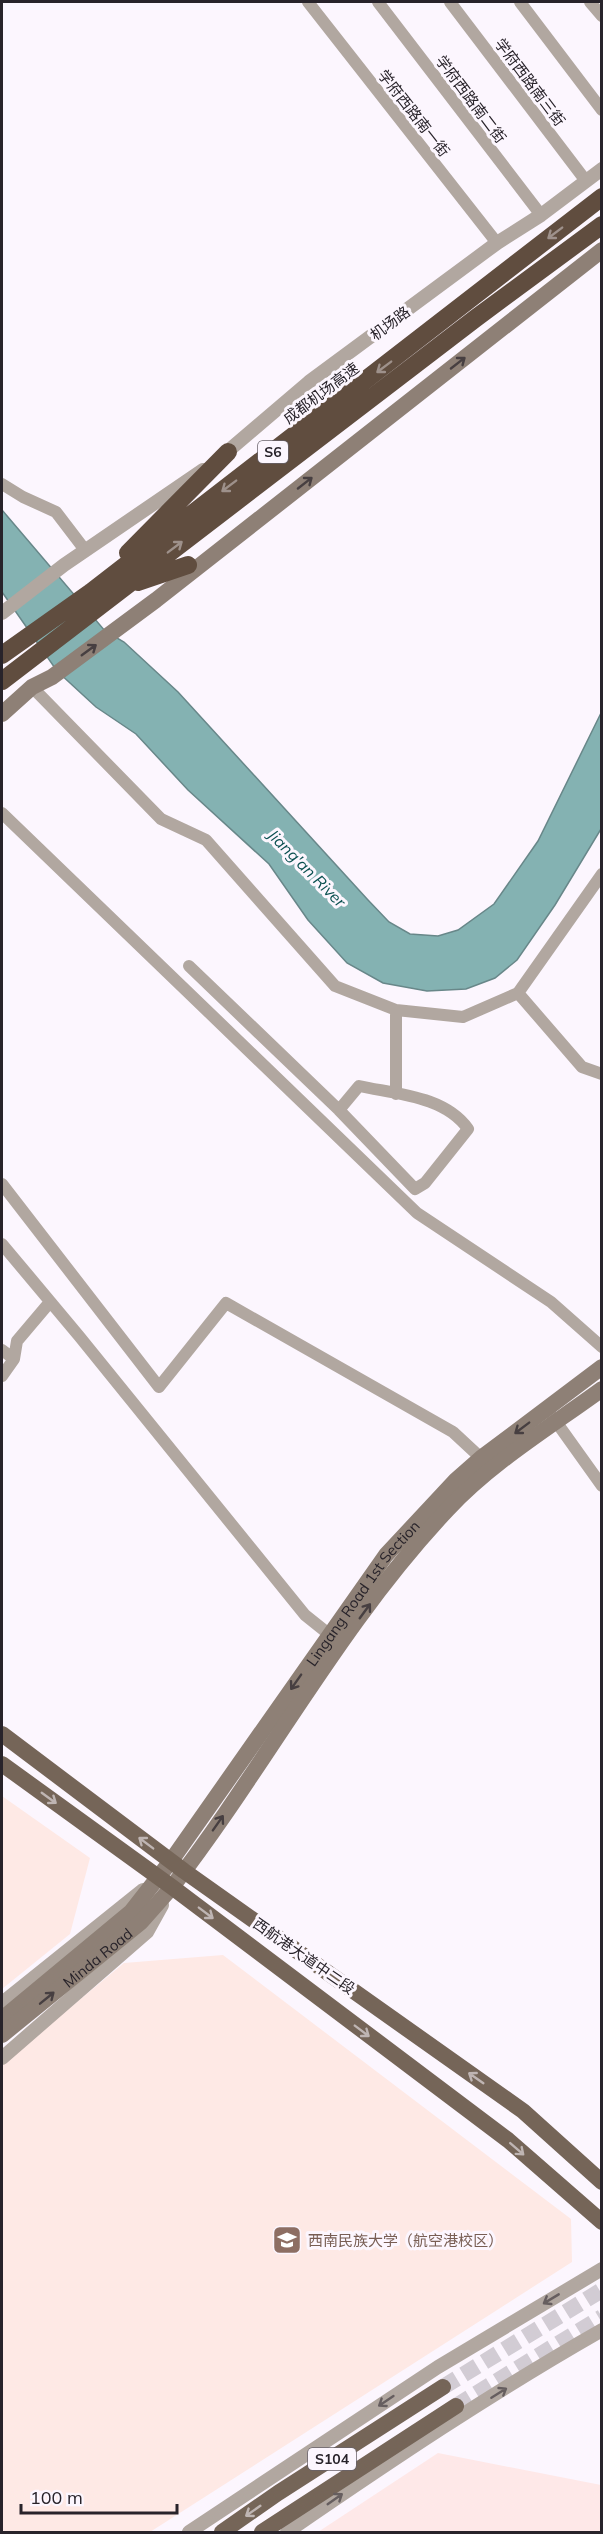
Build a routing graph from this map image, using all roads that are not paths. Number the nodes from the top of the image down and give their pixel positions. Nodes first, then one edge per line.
1 (308, 2) edge
2 (378, 2) edge
3 (450, 2) edge
4 (520, 2) edge
5 (590, 2) edge
6 (602, 16) edge
7 (602, 110) edge
8 (602, 169) edge
9 (586, 181) junction
10 (602, 197) edge
11 (541, 215) junction
12 (602, 225) edge
13 (497, 243) junction
14 (602, 250) edge
15 (228, 452) junction
16 (2, 484) edge
17 (284, 500) junction
18 (85, 550) junction
19 (188, 565) junction
20 (101, 583) junction
21 (123, 587) junction
22 (156, 600) junction
23 (89, 602) junction
24 (2, 612) edge
25 (30, 646) junction
26 (2, 655) edge
27 (2, 681) edge
28 (32, 687) junction
29 (2, 714) edge
30 (2, 813) edge
31 (602, 874) edge
32 (189, 966) dead end
33 (518, 993) junction
34 (396, 1010) junction
35 (602, 1074) edge
36 (396, 1094) junction
37 (339, 1110) junction
38 (2, 1185) edge
39 (2, 1244) edge
40 (50, 1302) junction
41 (602, 1347) edge
42 (2, 1350) edge
43 (14, 1359) junction
44 (602, 1367) edge
45 (2, 1376) edge
46 (602, 1389) edge
47 (552, 1415) junction
48 (481, 1458) junction
49 (602, 1486) edge
50 (335, 1639) junction
51 (2, 1734) edge
52 (2, 1764) edge
53 (178, 1866) junction
54 (165, 1883) junction
55 (2, 2003) edge
56 (2, 2019) edge
57 (2, 2035) edge
58 (2, 2058) edge
59 (602, 2182) edge
60 (602, 2222) edge
61 (602, 2269) edge
62 (602, 2330) edge
63 (443, 2387) tunnel mouth
64 (456, 2406) tunnel mouth
65 (189, 2532) edge
66 (222, 2532) edge
67 (262, 2532) edge
68 (287, 2532) edge

1 - 13 street, 学府西路南一街
2 - 11 street, 学府西路南二街
3 - 9 street, 学府西路南三街
4 - 7 street
5 - 6 street
8 - 9 street, 机场路
9 - 11 street, 机场路
10 -> 20 highway, 成都机场高速 / S6
11 - 13 street, 机场路
21 -> 12 highway, 成都机场高速 / S6
13 - 15 street, 机场路
17 -> 14 main road
15 - 18 street, 机场路
15 - 20 highway
16 - 18 street
17 - 19 main road
17 - 22 main road
18 - 24 street, 机场路
19 - 21 highway
19 - 22 main road
20 - 23 highway, 成都机场高速 / S6
21 - 23 highway, 成都机场高速 / S6
28 -> 22 main road
23 - 25 highway, 成都机场高速 / S6
25 - 26 highway, 成都机场高速 / S6
25 - 27 highway, 成都机场高速 / S6
28 - 29 main road
28 - 34 street
30 - 41 street
31 - 33 street
32 - 37 street
33 - 34 street
33 - 35 street
34 - 36 street
36 - 37 street
36 - 37 street
38 - 48 street
39 - 40 street
40 - 43 street
40 - 50 street
42 - 43 street
43 - 45 street
44 - 47 main road, Lingang Road 1st Section
46 - 47 main road, Lingang Road 1st Section
47 -> 48 main road, Lingang Road 1st Section
47 - 49 street
50 -> 47 main road, Lingang Road 1st Section
48 - 50 main road, Lingang Road 1st Section
50 - 53 main road, Lingang Road 1st Section
53 -> 51 main road, 西航港大道中二段
52 -> 54 main road
53 - 54 main road, Minda Road
59 -> 53 main road, 西航港大道中二段
54 - 55 street
54 - 56 main road, Minda Road
57 -> 54 main road, Minda Road
54 - 58 street
54 -> 60 main road
61 -> 65 street
68 -> 62 street
63 -> 66 main road, S104
64 - 67 main road, S104

